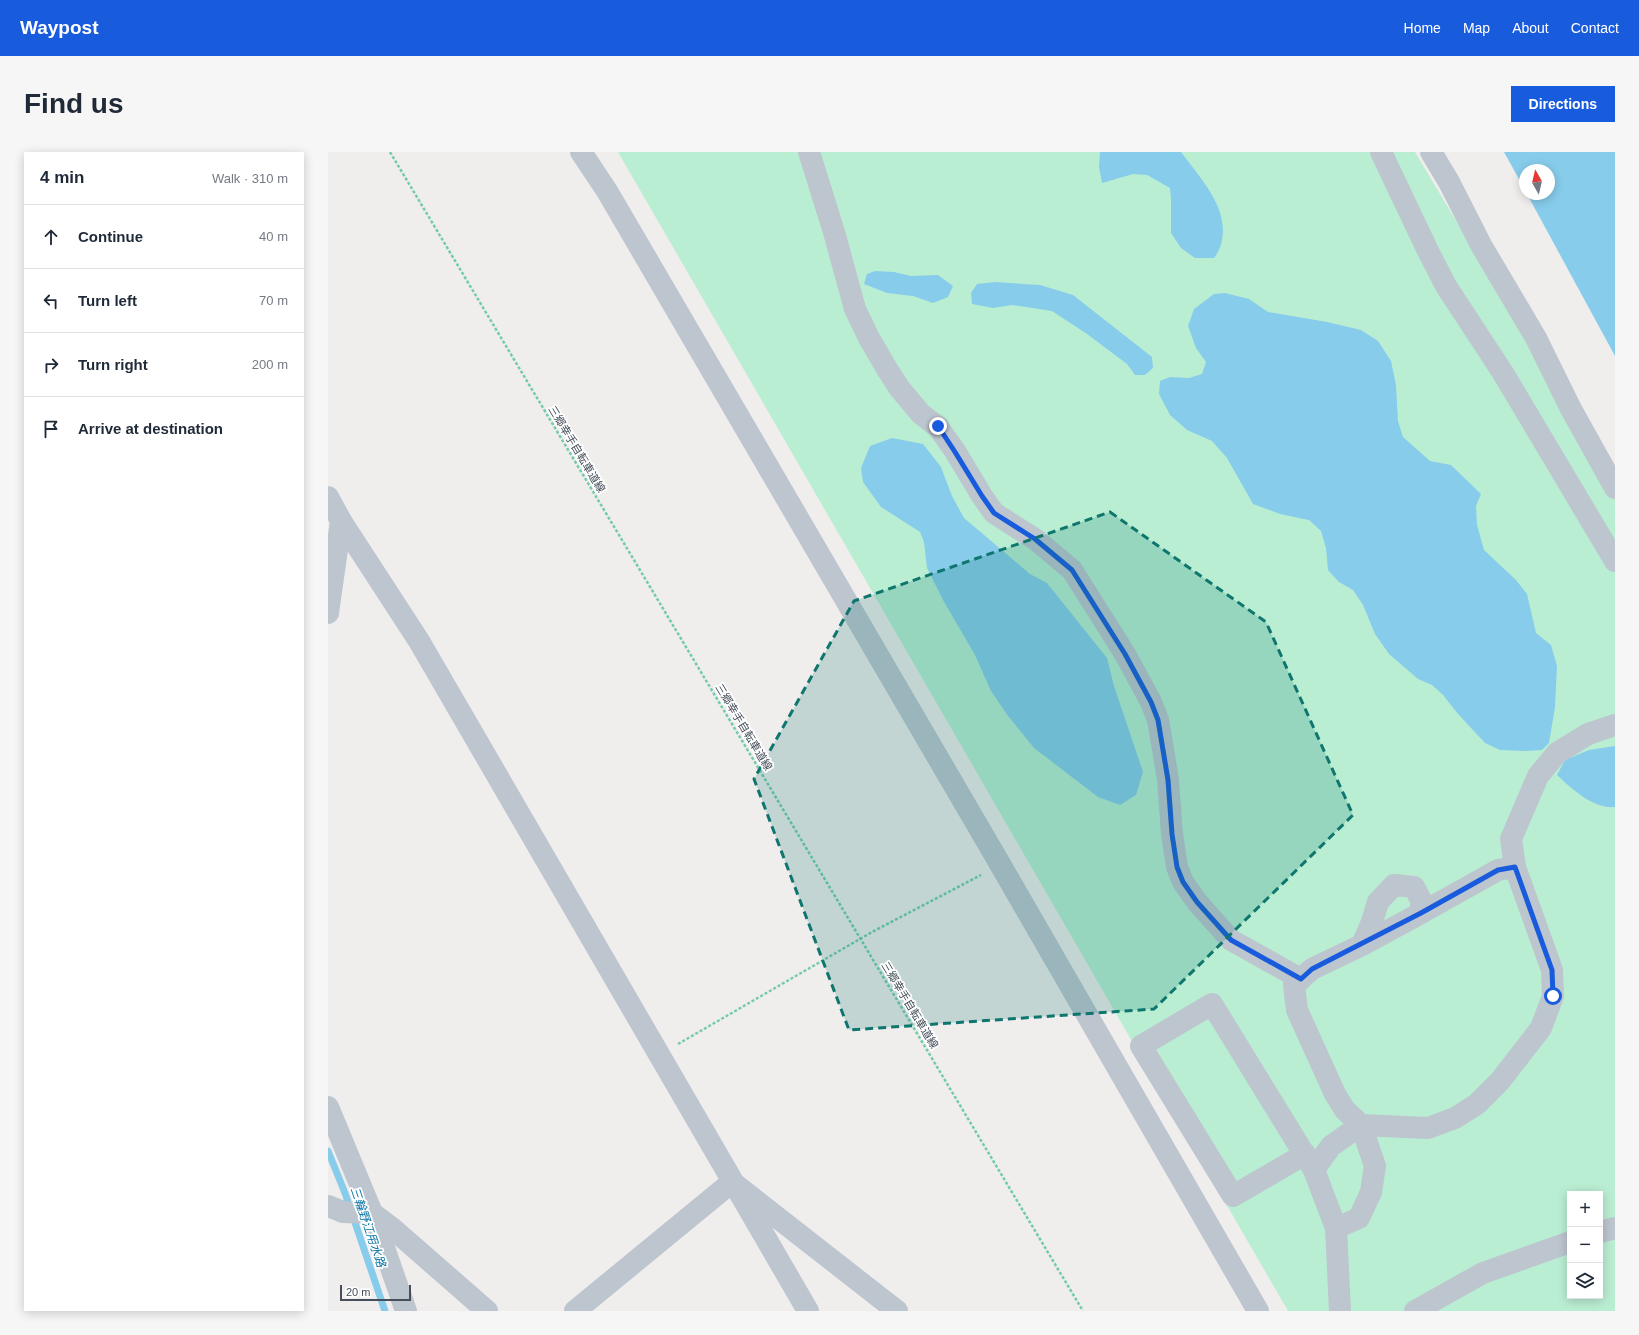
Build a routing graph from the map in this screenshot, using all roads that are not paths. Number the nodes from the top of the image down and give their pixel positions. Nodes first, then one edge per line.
1 (581, 152) edge
2 (809, 152) edge
3 (1381, 152) edge
4 (1431, 152) edge
5 (1615, 488) edge
6 (328, 497) edge
7 (341, 521) junction
8 (1615, 560) edge
9 (328, 613) edge
10 (1615, 725) edge
11 (1515, 867) junction
12 (1421, 913) junction
13 (1362, 945) junction
14 (1301, 979) junction
15 (328, 1107) edge
16 (1361, 1125) junction
17 (1310, 1162) junction
18 (732, 1182) junction
19 (328, 1206) edge
20 (372, 1213) junction
21 (1336, 1228) junction
22 (1615, 1228) edge
23 (1603, 1231) edge
24 (1567, 1243) edge
25 (406, 1311) edge
26 (487, 1311) edge
27 (575, 1311) edge
28 (808, 1311) edge
29 (897, 1311) edge
30 (1258, 1311) edge
31 (1340, 1311) edge
32 (1415, 1311) edge

1 - 30 street
2 - 14 street
3 - 8 street
4 - 5 street
6 - 7 street
7 - 9 street
7 - 18 street
10 - 11 street
11 - 12 street
11 - 16 street
12 - 13 street
12 - 13 street
13 - 14 street
14 - 16 street
15 - 20 street
16 - 17 street
16 - 21 street
17 - 17 street
17 - 21 street
18 - 27 street
18 - 28 street
18 - 29 street
19 - 20 street
20 - 25 street
20 - 26 street
21 - 31 street
22 - 23 street
24 - 32 street

